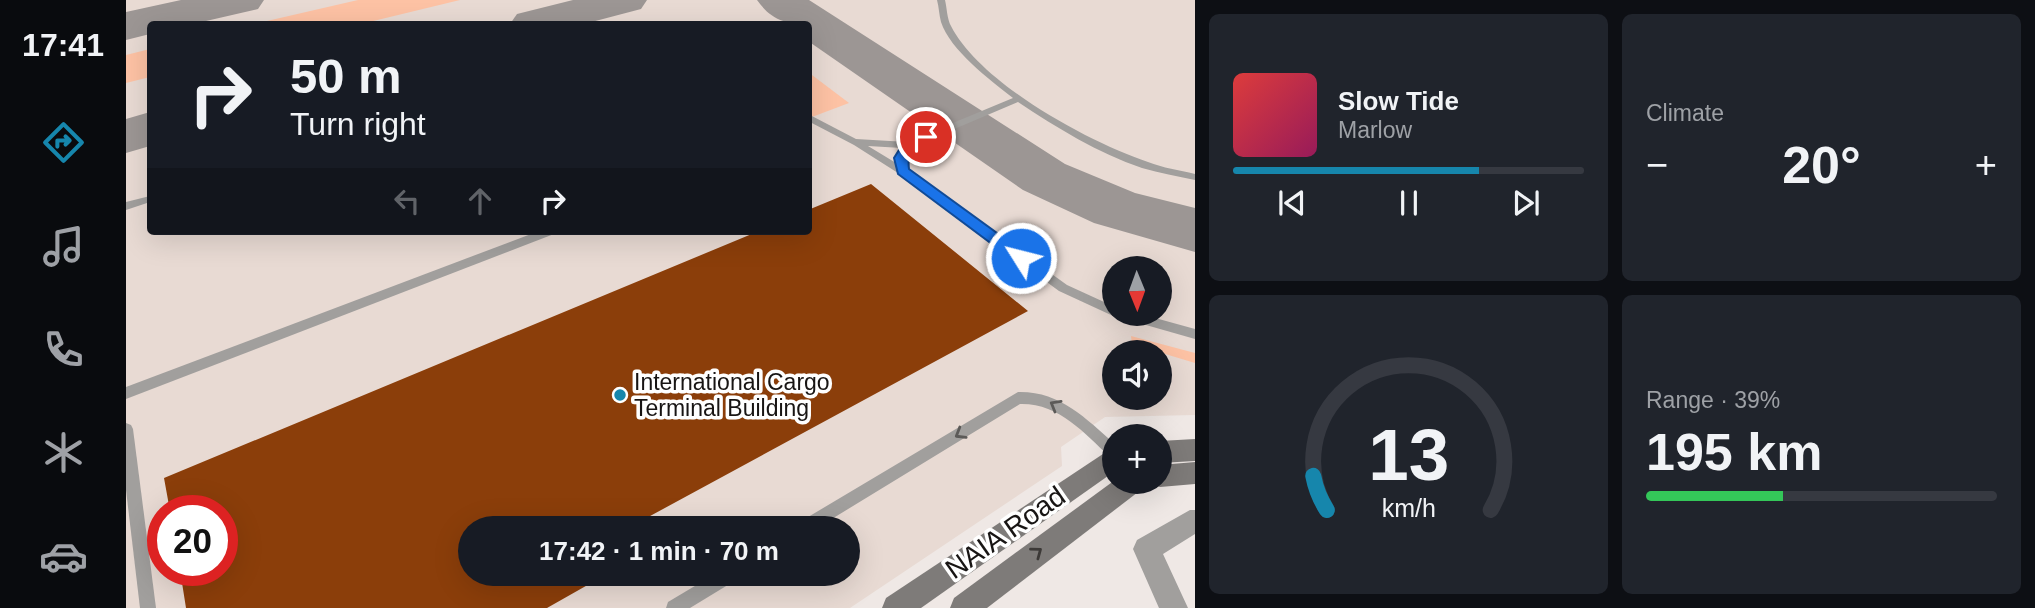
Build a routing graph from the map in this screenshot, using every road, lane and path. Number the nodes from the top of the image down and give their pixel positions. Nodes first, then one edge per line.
1 (941, 0) edge
2 (1018, 99) junction
3 (812, 119) edge
4 (823, 125) junction
5 (812, 129) edge
6 (854, 142) junction
7 (908, 145) junction
8 (902, 171) junction
9 (1195, 177) edge
10 (147, 200) edge
11 (126, 206) edge
12 (540, 235) edge
13 (1102, 306) edge
14 (1165, 326) edge
15 (1195, 334) edge
16 (126, 393) edge
17 (126, 429) edge
18 (1102, 443) edge
19 (1195, 450) edge
20 (1172, 451) edge
21 (1102, 464) edge
22 (1195, 473) edge
23 (1172, 475) edge
24 (1117, 494) edge
25 (824, 516) edge
26 (1195, 522) edge
27 (710, 586) edge
28 (980, 603) edge
29 (148, 608) edge
30 (674, 608) edge
31 (896, 608) edge
32 (1174, 608) edge

1 - 2 lane
2 - 7 lane
2 - 9 lane
3 - 4 lane
4 - 5 lane
4 - 6 lane
6 - 7 lane
6 - 8 lane
7 - 8 lane
8 - 13 lane
10 - 11 lane
12 - 16 lane
14 - 15 lane
17 - 29 lane
18 -> 25 lane
19 - 20 street
21 - 31 street, NAIA Road
22 - 23 street
28 -> 24 street, NAIA Road
26 - 32 street
27 - 30 lane

